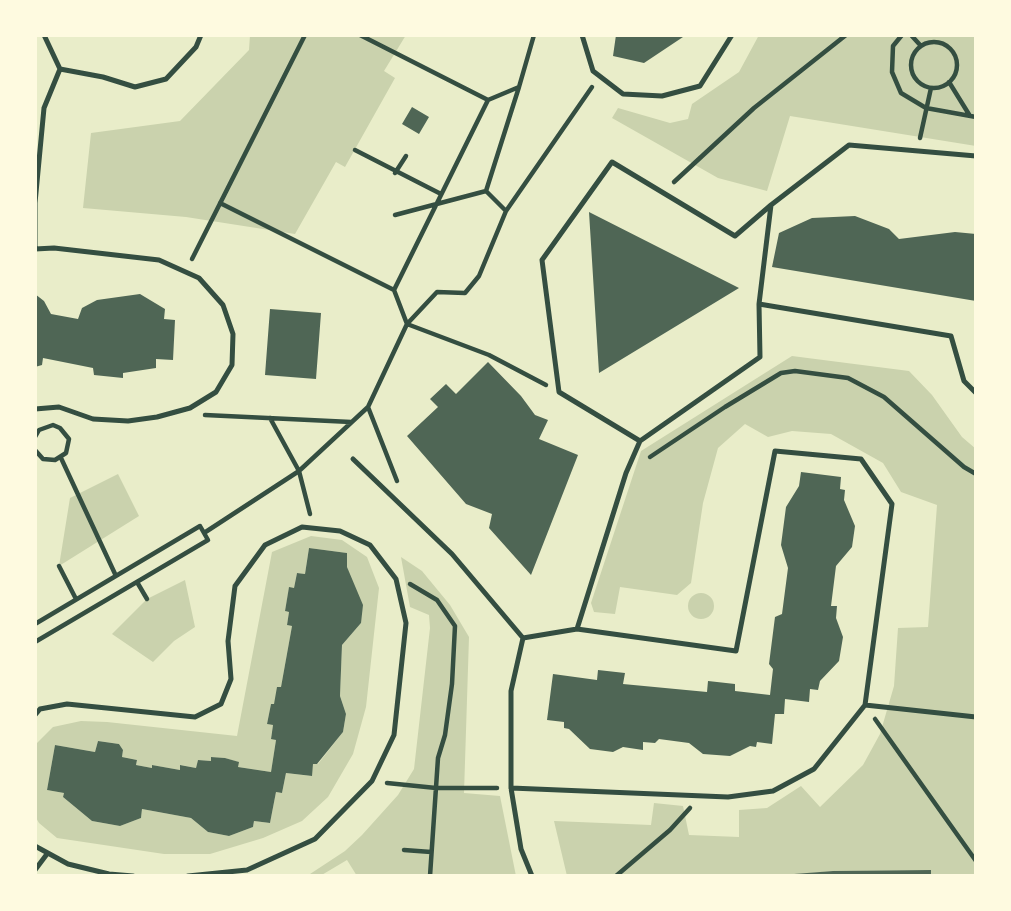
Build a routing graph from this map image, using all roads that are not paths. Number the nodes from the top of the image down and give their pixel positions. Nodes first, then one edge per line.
1 (44, 35) edge
2 (201, 35) edge
3 (582, 35) edge
4 (733, 35) edge
5 (60, 69) junction
6 (976, 156) edge
7 (771, 205) junction
8 (35, 249) edge
9 (759, 304) junction
10 (976, 393) edge
11 (35, 409) edge
12 (640, 441) junction
13 (353, 459) dead end
14 (577, 629) junction
15 (523, 638) junction
16 (865, 705) junction
17 (35, 715) edge
18 (976, 717) edge
19 (511, 788) junction
20 (35, 846) edge
21 (47, 854) junction
22 (35, 870) edge
23 (132, 876) edge
24 (188, 876) edge
25 (532, 876) edge

1 - 5 lane
2 - 5 lane
3 - 4 lane
5 - 8 lane
6 - 7 lane
7 - 9 lane
7 - 12 lane
8 - 11 lane
9 - 10 lane
9 - 12 lane
12 - 14 lane
13 - 15 lane
14 - 15 lane
14 - 16 lane
15 - 19 lane
16 - 18 lane
16 - 19 lane
17 - 24 lane
19 - 25 lane
20 - 21 lane
21 - 22 lane
21 - 23 lane

